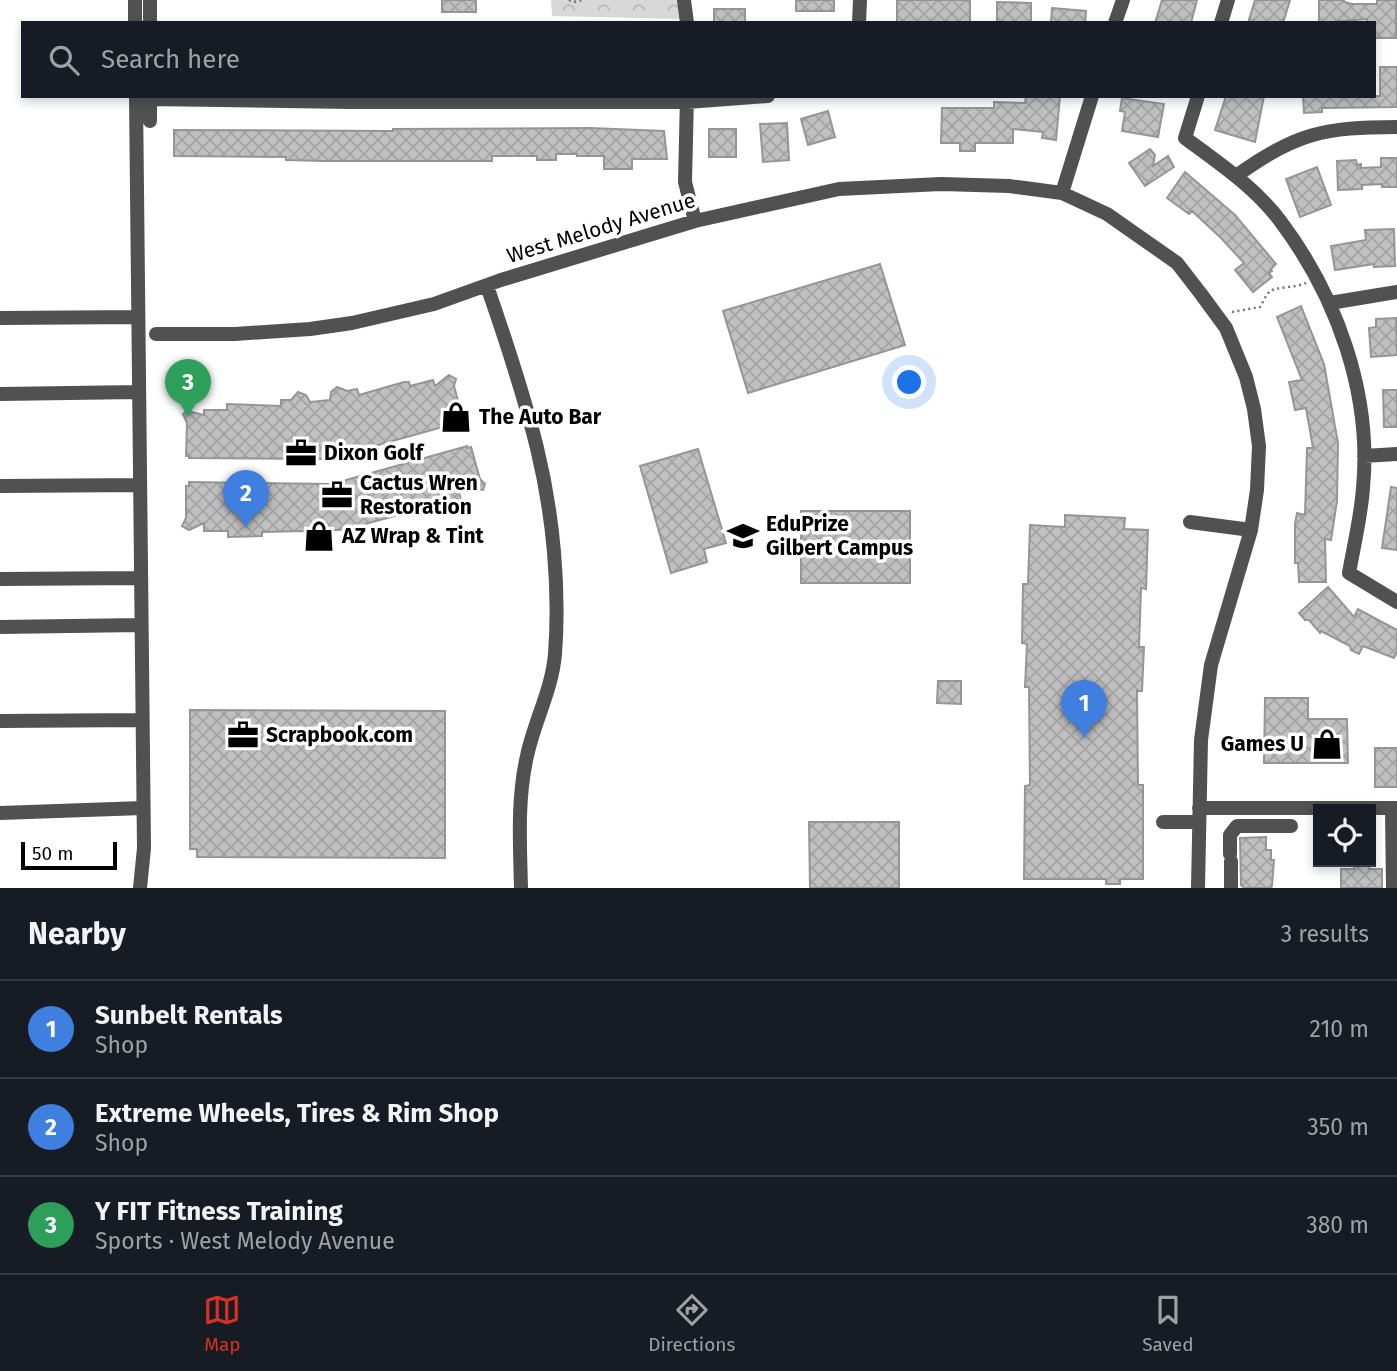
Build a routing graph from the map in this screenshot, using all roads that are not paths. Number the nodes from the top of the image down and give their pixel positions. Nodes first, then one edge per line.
1 (138, 0) edge
2 (684, 0) edge
3 (860, 0) edge
4 (1123, 0) edge
5 (1228, 0) edge
6 (135, 21) edge
7 (149, 21) edge
8 (687, 21) edge
9 (859, 21) edge
10 (1116, 21) edge
11 (1222, 21) edge
12 (145, 98) edge
13 (145, 98) edge
14 (186, 98) edge
15 (714, 98) edge
16 (1091, 98) edge
17 (1197, 98) edge
18 (687, 99) edge
19 (150, 121) dead end
20 (1397, 128) edge
21 (1236, 176) junction
22 (1062, 193) junction
23 (695, 221) junction
24 (487, 286) junction
25 (1397, 292) edge
26 (1329, 303) junction
27 (138, 317) junction
28 (0, 318) edge
29 (156, 334) dead end
30 (139, 392) junction
31 (0, 394) edge
32 (1397, 454) edge
33 (1364, 456) junction
34 (140, 485) junction
35 (0, 486) edge
36 (1189, 522) dead end
37 (1251, 530) junction
38 (141, 578) junction
39 (0, 579) edge
40 (1397, 602) edge
41 (141, 625) junction
42 (0, 627) edge
43 (142, 720) junction
44 (0, 721) edge
45 (143, 808) junction
46 (1394, 808) edge
47 (0, 813) edge
48 (1198, 815) junction
49 (1163, 822) dead end
50 (1291, 826) dead end
51 (140, 888) edge
52 (521, 888) edge
53 (1198, 888) edge
54 (1231, 888) edge
55 (1393, 888) edge

1 - 6 street
1 - 7 street
2 - 8 street
3 - 9 street
4 - 10 street
5 - 11 street
12 - 19 street
13 - 27 street
14 - 18 street
15 - 18 street
16 - 22 street
17 - 21 street
18 - 23 street
20 - 21 street
21 - 26 street
22 - 23 street, West Melody Avenue
22 - 37 street, West Melody Avenue
23 - 24 street, West Melody Avenue
24 - 29 street, West Melody Avenue
24 - 52 street
25 - 26 street
26 - 33 street
27 - 28 street
27 - 30 street
30 - 31 street
30 - 34 street
32 - 33 street
33 - 40 street
34 - 35 street
34 - 38 street
36 - 37 street
37 - 48 street, West Melody Avenue
38 - 39 street
38 - 41 street
41 - 42 street
41 - 43 street
43 - 44 street
43 - 45 street
45 - 47 street
45 - 51 street
46 - 48 street
46 - 55 street
48 - 49 street
48 - 53 street, West Melody Avenue
50 - 54 street

